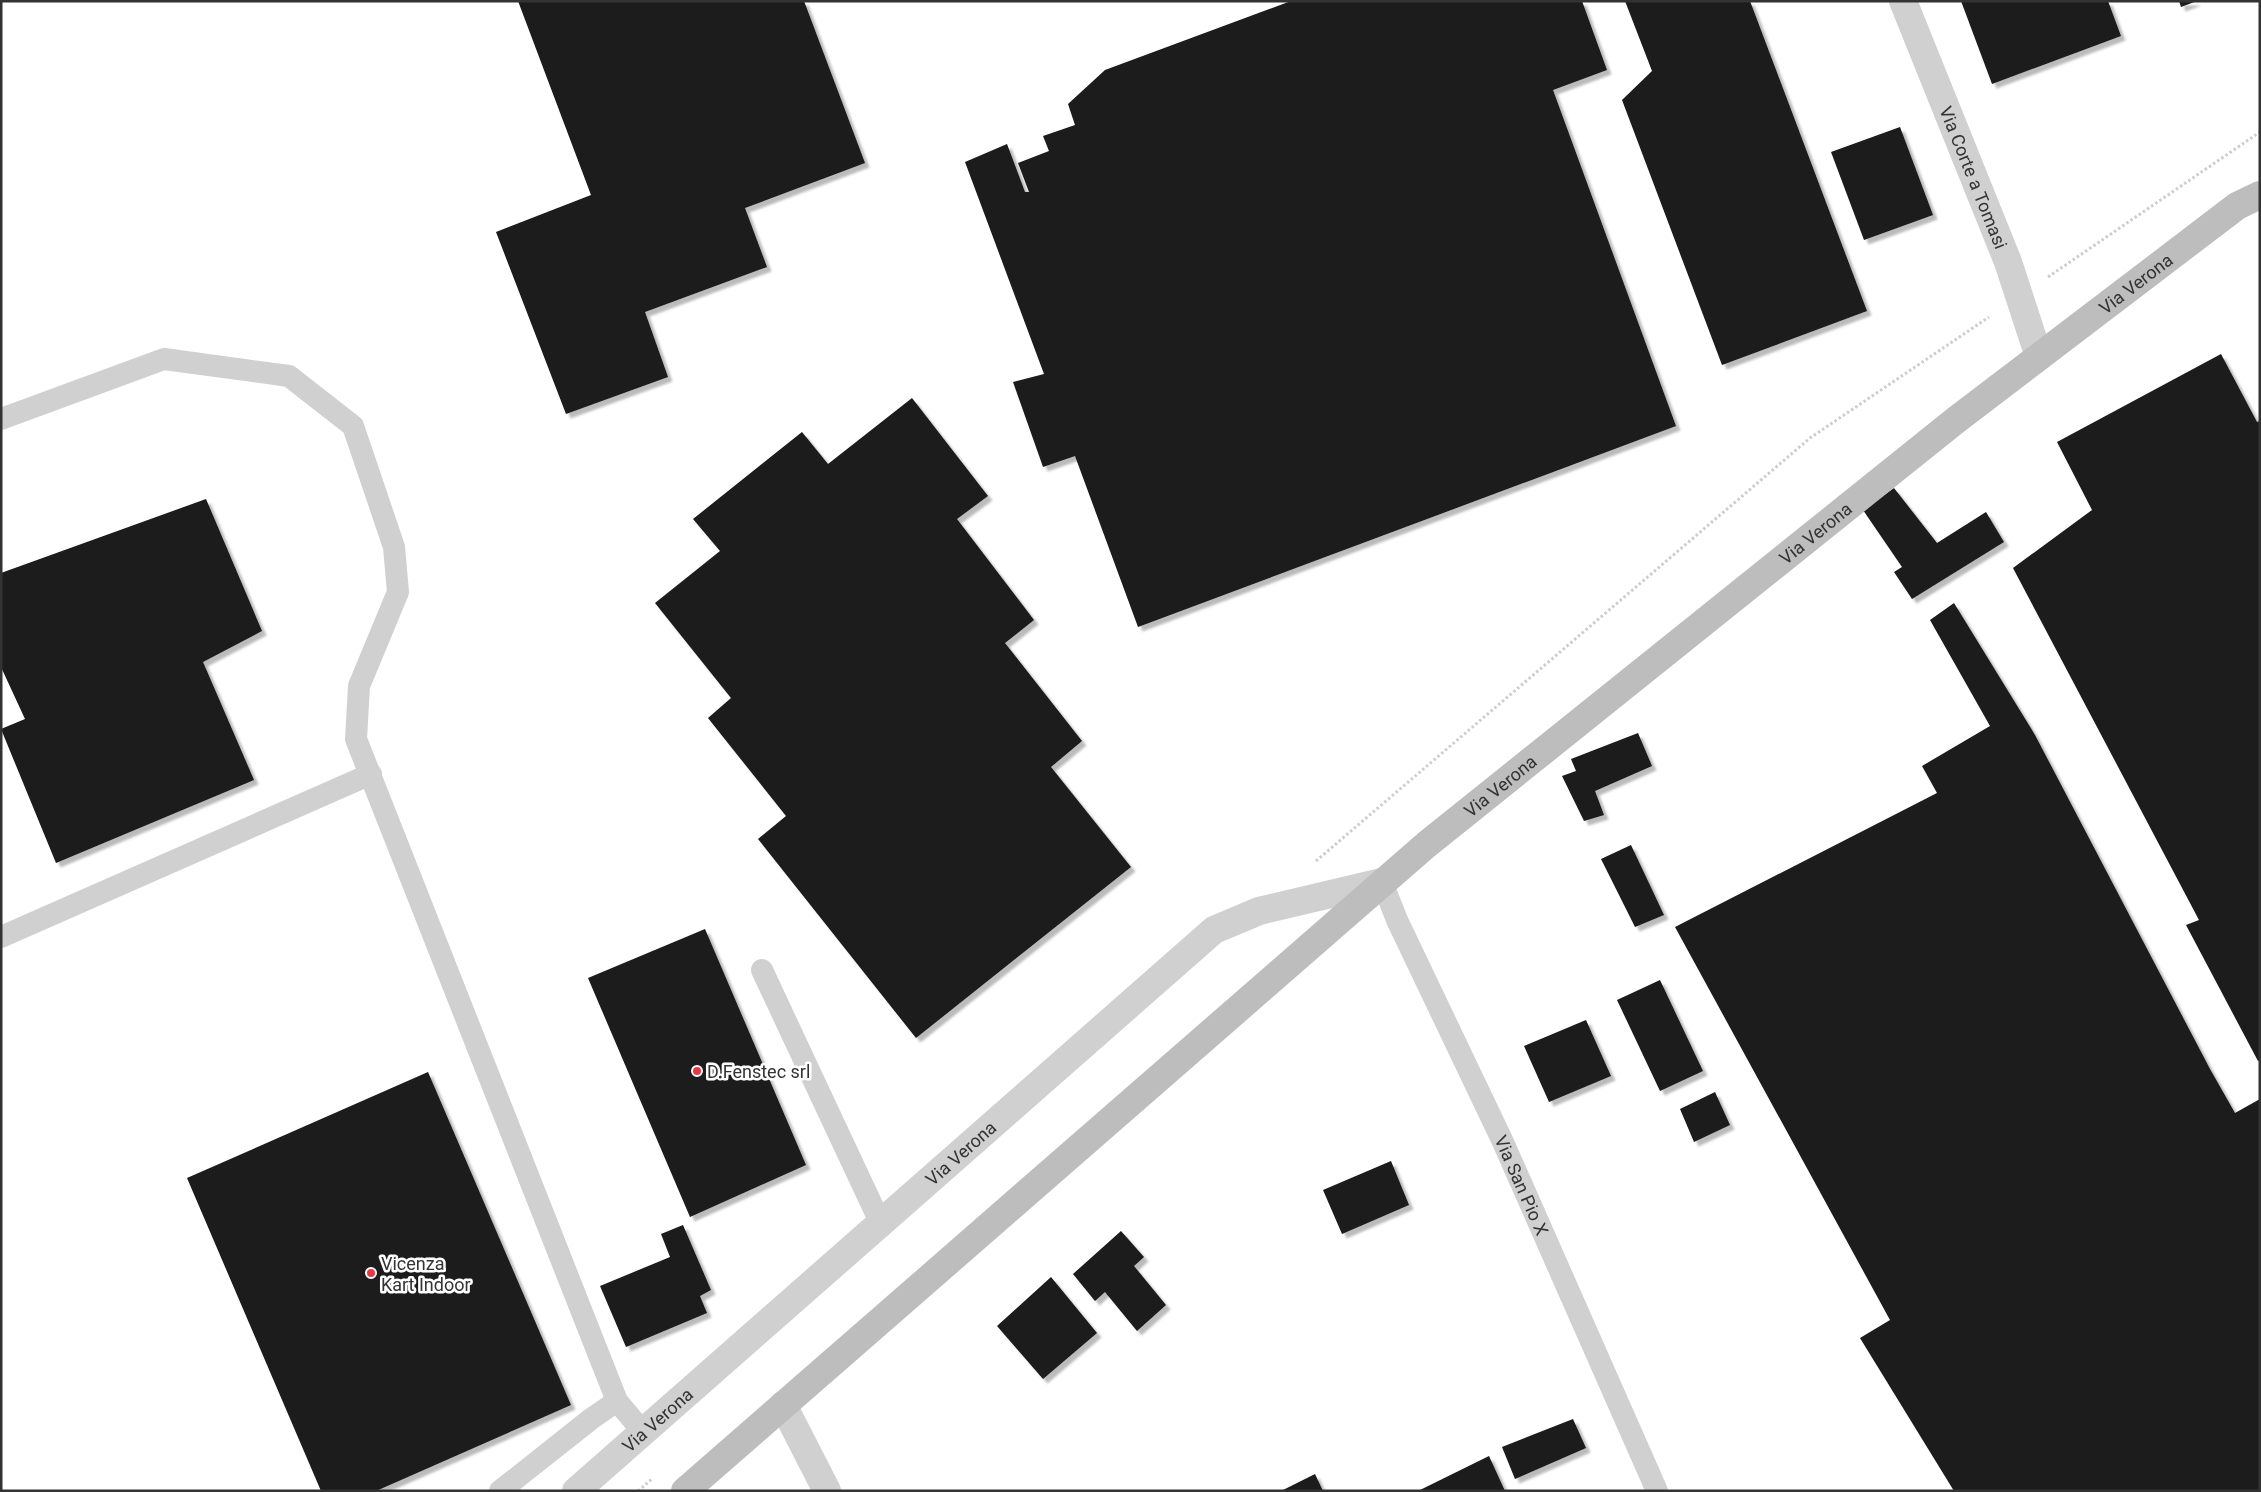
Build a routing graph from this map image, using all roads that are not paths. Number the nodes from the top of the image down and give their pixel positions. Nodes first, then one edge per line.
1 (1903, 1) edge
2 (2260, 195) edge
3 (2039, 357) junction
4 (1, 419) edge
5 (371, 774) junction
6 (1382, 882) junction
7 (1, 937) edge
8 (762, 970) dead end
9 (880, 1222) junction
10 (617, 1401) junction
11 (783, 1405) junction
12 (643, 1432) junction
13 (500, 1491) edge
14 (576, 1491) edge
15 (685, 1491) edge
16 (827, 1491) edge
17 (1657, 1491) edge

1 - 3 street, Via Corte a Tomasi
2 - 3 main road, Via Verona
3 - 6 main road, Via Verona
4 - 5 lane
5 - 7 lane
5 - 10 lane
6 - 9 street, Via Verona
6 - 11 main road, Via Verona
6 - 17 lane, Via San Pio X
8 - 9 lane
9 - 12 street, Via Verona
10 - 12 lane
10 - 13 lane
11 - 15 main road, Via Verona
11 - 16 street
12 - 14 street, Via Verona

